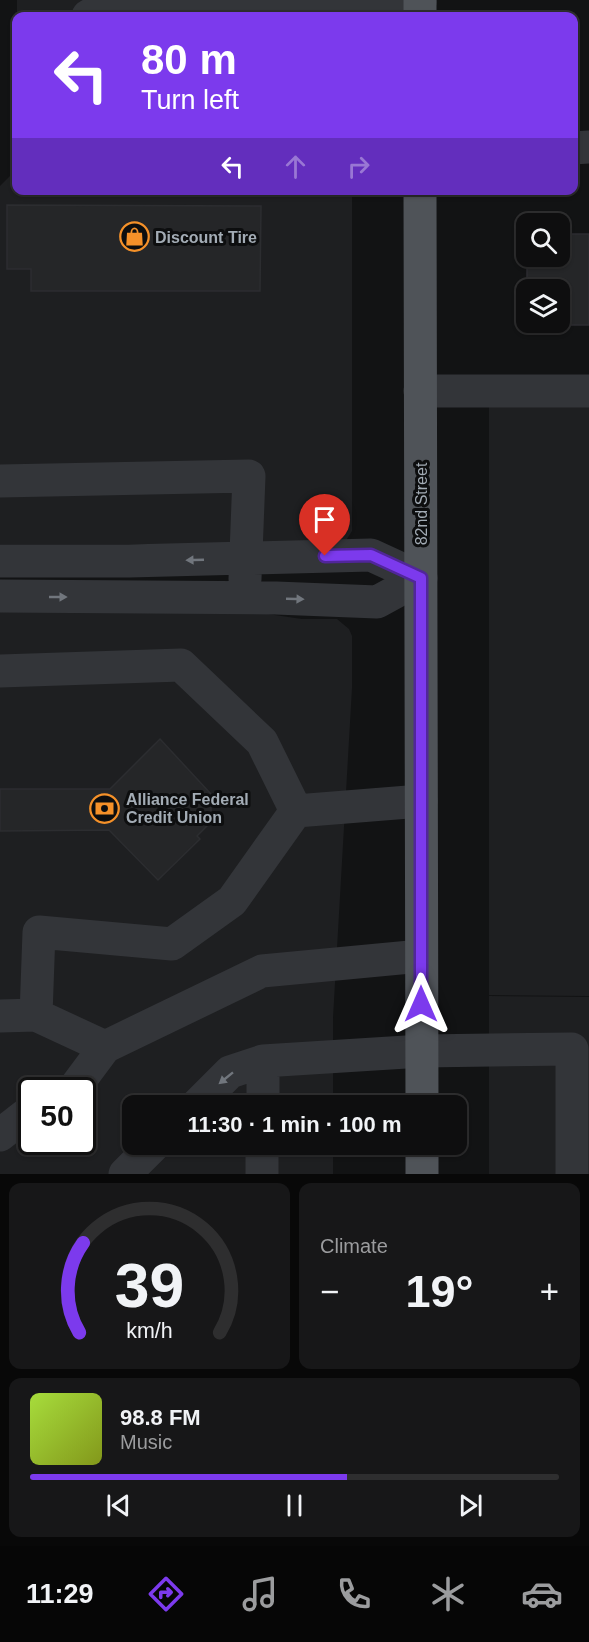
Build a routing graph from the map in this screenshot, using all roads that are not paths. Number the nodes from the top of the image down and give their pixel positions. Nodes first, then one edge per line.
1 (420, 6) edge
2 (283, 11) edge
3 (95, 12) edge
4 (420, 195) edge
5 (420, 391) junction
6 (589, 391) edge
7 (0, 481) edge
8 (245, 558) junction
9 (0, 561) edge
10 (421, 578) junction
11 (0, 596) edge
12 (245, 598) junction
13 (0, 670) edge
14 (421, 801) junction
15 (296, 811) junction
16 (421, 956) junction
17 (36, 1015) junction
18 (0, 1016) edge
19 (105, 1047) junction
20 (581, 1049) edge
21 (422, 1051) junction
22 (263, 1061) junction
23 (83, 1077) edge
24 (207, 1095) edge
25 (263, 1095) edge
26 (422, 1095) edge
27 (18, 1121) edge
28 (0, 1135) edge
29 (144, 1155) edge
30 (262, 1155) edge
31 (422, 1155) edge
32 (125, 1174) edge
33 (262, 1174) edge
34 (422, 1174) edge
35 (572, 1174) edge

1 - 2 street
2 - 3 street
4 - 5 main road, 82nd Street
5 - 6 street
5 - 10 main road, 82nd Street
7 - 8 street
8 -> 9 street
8 - 10 street
8 - 12 street
12 -> 10 street
10 - 14 main road, 82nd Street
11 -> 12 street
13 - 15 street
14 - 15 street
14 - 16 main road, 82nd Street
15 - 17 street
16 - 19 street
16 - 21 main road, 82nd Street
17 - 18 street
17 - 19 street
19 - 23 street
20 - 21 street
20 - 35 street
21 - 22 street
21 - 26 main road, 82nd Street
22 -> 24 street
22 - 25 street
27 - 28 street
29 - 32 street
30 - 33 street
31 - 34 main road

